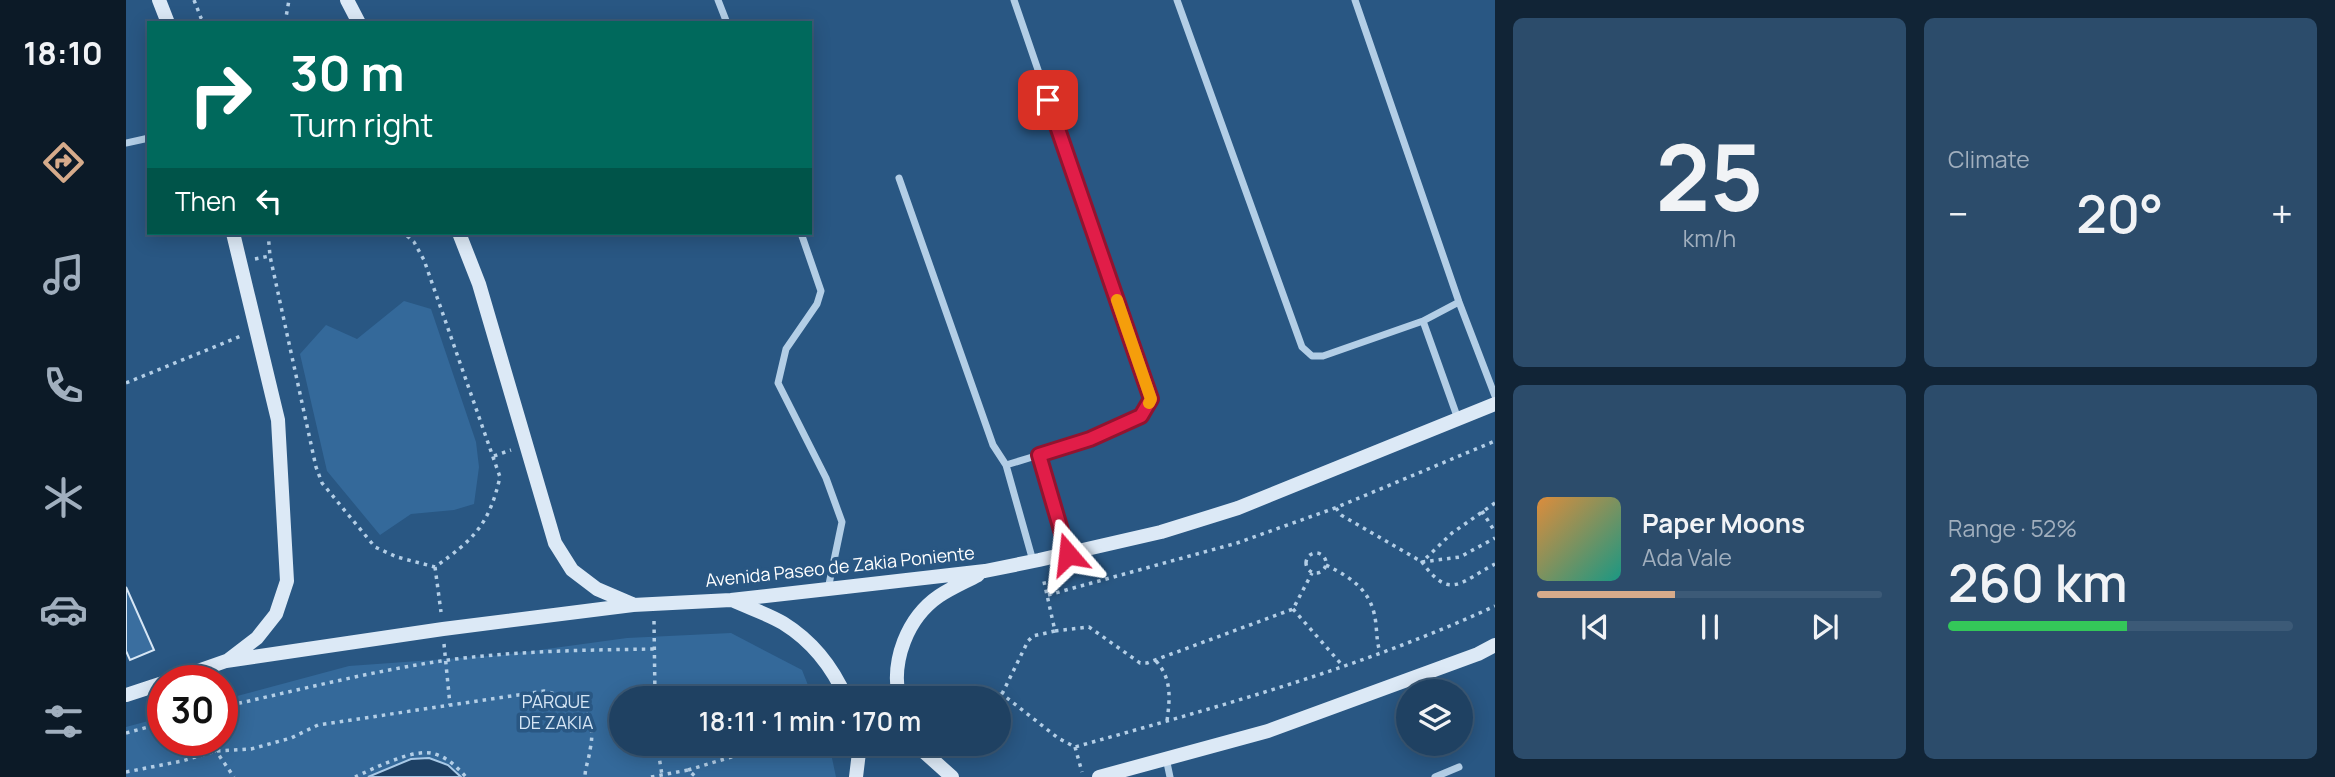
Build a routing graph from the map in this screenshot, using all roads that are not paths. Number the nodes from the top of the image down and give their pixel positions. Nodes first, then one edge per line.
1 (159, 0) edge
2 (718, 0) edge
3 (1014, 0) edge
4 (1177, 0) edge
5 (1354, 0) edge
6 (167, 21) edge
7 (726, 21) edge
8 (147, 138) edge
9 (126, 143) edge
10 (899, 178) dead end
11 (236, 235) edge
12 (459, 235) edge
13 (802, 235) edge
14 (1460, 302) junction
15 (1423, 321) junction
16 (1495, 396) edge
17 (1495, 404) edge
18 (1458, 419) junction
19 (1039, 455) junction
20 (1006, 465) junction
21 (1068, 554) junction
22 (1033, 561) junction
23 (985, 571) junction
24 (828, 589) junction
25 (731, 600) junction
26 (633, 605) junction
27 (1495, 645) edge
28 (226, 662) junction
29 (217, 665) edge
30 (841, 686) edge
31 (896, 686) edge
32 (147, 688) edge
33 (126, 695) edge
34 (859, 756) edge
35 (929, 756) edge
36 (1166, 758) junction
37 (1459, 767) dead end
38 (1124, 774) edge
39 (856, 777) edge
40 (952, 777) edge
41 (1099, 777) edge
42 (1170, 777) edge
43 (1436, 777) edge

1 - 6 street
2 - 7 street
3 - 19 street
4 - 15 street
5 - 14 street
8 - 9 street
10 - 20 street
11 - 28 street
12 - 26 street
13 - 24 street
14 - 15 street
14 - 16 street
15 - 18 street
17 - 18 street, Avenida Paseo de Zakia Poniente
18 - 21 street, Avenida Paseo de Zakia Poniente
19 - 20 street
19 - 21 street
20 - 22 street
21 - 22 street, Avenida Paseo de Zakia Poniente
22 - 23 street, Avenida Paseo de Zakia Poniente
23 - 24 street, Avenida Paseo de Zakia Poniente
23 - 31 street
24 - 25 street, Avenida Paseo de Zakia Poniente
25 - 26 street, Avenida Paseo de Zakia Poniente
25 - 30 street
26 - 28 street, Avenida Paseo de Zakia Poniente
27 - 36 street
28 - 29 street, Avenida Paseo de Zakia Poniente
32 - 33 street
34 - 39 street
35 - 40 street
36 - 38 street
36 - 42 street
37 - 43 street
38 - 41 street

